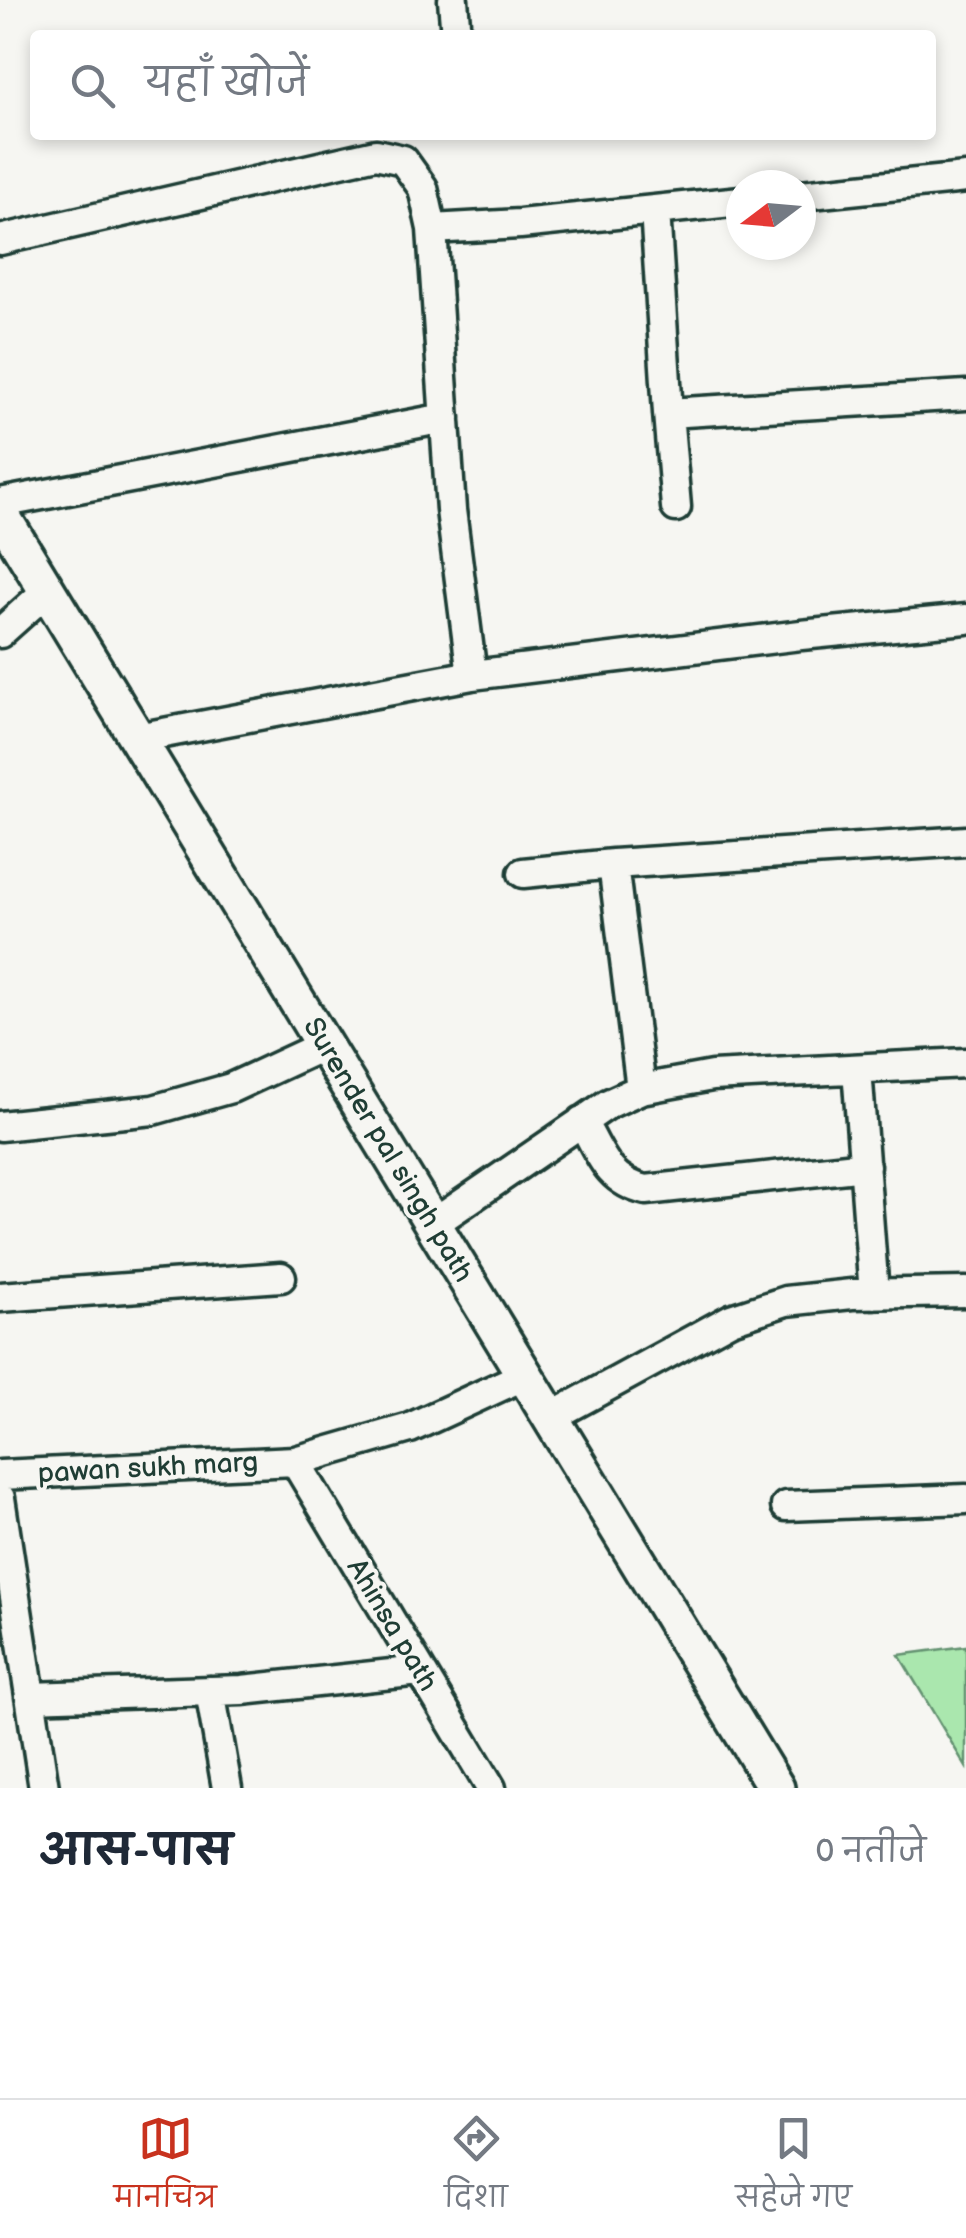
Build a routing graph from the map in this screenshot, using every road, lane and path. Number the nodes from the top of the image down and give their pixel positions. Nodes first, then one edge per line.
1 (454, 0) edge
2 (456, 30) edge
3 (966, 178) edge
4 (816, 193) edge
5 (726, 203) edge
6 (655, 210) junction
7 (432, 229) junction
8 (0, 240) edge
9 (966, 395) edge
10 (668, 413) junction
11 (445, 418) junction
12 (0, 503) edge
13 (676, 507) dead end
14 (0, 513) edge
15 (48, 590) junction
16 (966, 619) edge
17 (0, 634) edge
18 (472, 675) junction
19 (137, 738) junction
20 (966, 842) edge
21 (614, 864) junction
22 (523, 874) dead end
23 (324, 1045) junction
24 (966, 1064) edge
25 (857, 1069) junction
26 (641, 1089) junction
27 (582, 1121) junction
28 (0, 1126) edge
29 (864, 1166) junction
30 (433, 1224) junction
31 (281, 1277) dead end
32 (966, 1292) edge
33 (874, 1294) junction
34 (0, 1298) edge
35 (525, 1375) junction
36 (551, 1417) junction
37 (295, 1462) junction
38 (0, 1475) edge
39 (0, 1498) edge
40 (966, 1499) edge
41 (786, 1506) dead end
42 (420, 1670) junction
43 (210, 1691) junction
44 (30, 1696) junction
45 (44, 1788) edge
46 (227, 1788) edge
47 (491, 1788) edge
48 (776, 1788) edge

1 - 2 street
3 - 4 street
5 - 6 street
6 - 7 street
6 - 10 street
7 - 8 street
7 - 11 street
9 - 10 street
10 - 13 street
11 - 12 street
11 - 18 street
14 - 15 street, Surender pal singh path
15 - 17 street
15 - 19 street, Surender pal singh path
16 - 18 street
18 - 19 street
19 - 23 street, Surender pal singh path
20 - 21 street
21 - 22 street
21 - 26 street
23 - 28 street
23 - 30 street, Surender pal singh path
24 - 25 street
25 - 26 street
25 - 29 street
26 - 27 street
27 - 29 street
27 - 30 street
29 - 33 street
30 - 35 street, Surender pal singh path
31 - 34 street
32 - 33 street
33 - 36 street
35 - 36 street, Surender pal singh path
35 - 37 street, pawan sukh marg
36 - 48 street, Surender pal singh path
37 - 38 street, pawan sukh marg
37 - 42 street, Ahinsa path
39 - 44 street
40 - 41 street
42 - 43 street
42 - 47 street, Ahinsa path
43 - 44 street
43 - 46 street
44 - 45 street

